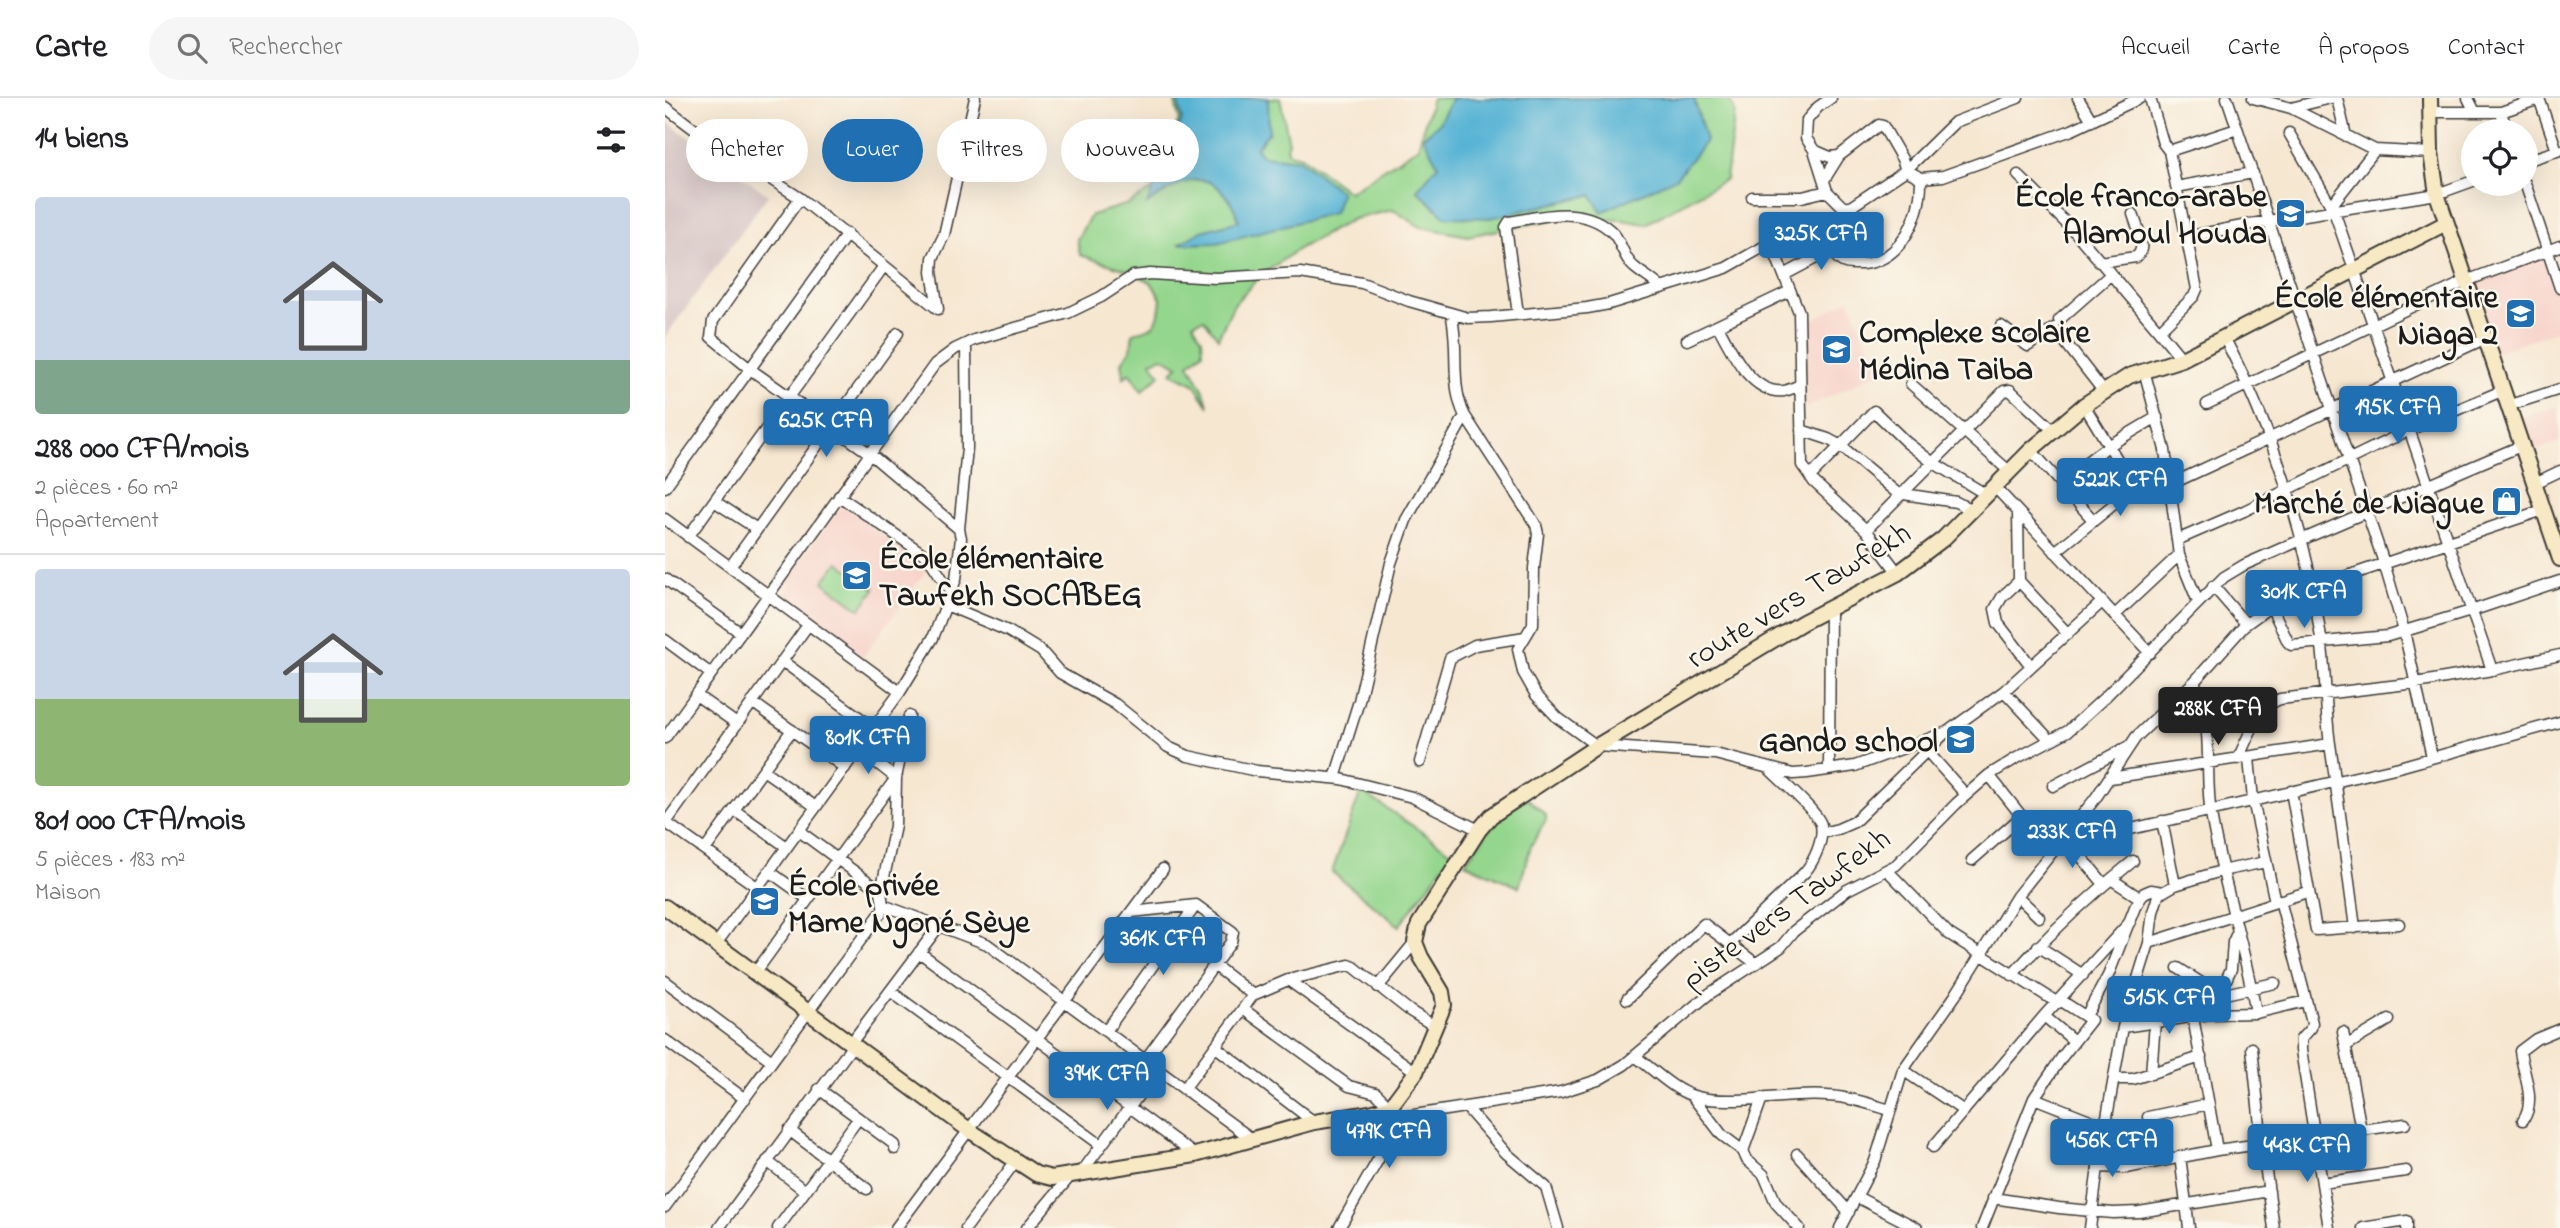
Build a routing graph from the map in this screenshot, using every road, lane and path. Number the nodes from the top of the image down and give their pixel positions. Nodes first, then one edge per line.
1 (975, 98) edge
2 (1831, 98) edge
3 (2018, 98) edge
4 (2078, 98) edge
5 (2140, 98) edge
6 (2150, 98) edge
7 (2227, 98) edge
8 (2253, 98) edge
9 (2331, 98) edge
10 (2337, 98) edge
11 (2468, 98) edge
12 (2539, 98) edge
13 (2429, 105) edge
14 (665, 107) edge
15 (2291, 108) junction
16 (2475, 112) junction
17 (2501, 112) junction
18 (2503, 119) edge
19 (2092, 121) junction
20 (2237, 129) junction
21 (2289, 133) dead end
22 (2346, 136) junction
23 (1814, 150) junction
24 (2169, 150) junction
25 (2375, 150) junction
26 (2559, 150) edge
27 (2431, 153) junction
28 (1839, 156) junction
29 (2538, 157) edge
30 (1906, 170) junction
31 (2253, 173) junction
32 (2018, 176) dead end
33 (1921, 178) junction
34 (1824, 180) junction
35 (2461, 185) edge
36 (2176, 187) junction
37 (1827, 191) junction
38 (2437, 194) junction
39 (2529, 196) edge
40 (1752, 197) dead end
41 (800, 198) junction
42 (2333, 209) junction
43 (2133, 214) dead end
44 (1811, 219) dead end
45 (2268, 220) junction
46 (2447, 223) junction
47 (847, 234) junction
48 (2186, 237) junction
49 (1770, 241) junction
50 (2560, 246) edge
51 (2548, 250) junction
52 (2099, 262) junction
53 (884, 266) junction
54 (2354, 270) junction
55 (1784, 275) junction
56 (2109, 275) junction
57 (2466, 281) junction
58 (1660, 287) junction
59 (2560, 288) edge
60 (1790, 290) junction
61 (2295, 300) junction
62 (1451, 313) junction
63 (1518, 314) junction
64 (2059, 320) dead end
65 (2372, 324) junction
66 (1718, 326) junction
67 (2001, 326) dead end
68 (2159, 331) junction
69 (898, 333) dead end
70 (2224, 337) junction
71 (2486, 338) junction
72 (1687, 340) dead end
73 (966, 344) junction
74 (2313, 355) junction
75 (2182, 359) junction
76 (750, 369) junction
77 (2144, 370) junction
78 (2392, 381) junction
79 (1911, 384) dead end
80 (1800, 385) junction
81 (2248, 385) junction
82 (2560, 389) edge
83 (2504, 390) junction
84 (2104, 392) junction
85 (789, 397) junction
86 (2207, 404) dead end
87 (2084, 405) junction
88 (2509, 405) junction
89 (2333, 411) junction
90 (1465, 416) junction
91 (2157, 417) junction
92 (831, 426) junction
93 (1801, 430) junction
94 (2053, 430) junction
95 (2409, 430) junction
96 (1964, 432) junction
97 (2269, 440) junction
98 (2523, 445) junction
99 (1841, 446) junction
100 (2108, 446) junction
101 (2031, 450) junction
102 (869, 453) junction
103 (2349, 458) junction
104 (2167, 461) junction
105 (1932, 462) junction
106 (2560, 471) edge
107 (2010, 472) junction
108 (1810, 477) junction
109 (2060, 482) junction
110 (2535, 483) junction
111 (2171, 484) junction
112 (665, 487) edge
113 (2134, 487) junction
114 (2428, 487) junction
115 (2287, 489) junction
116 (1991, 491) junction
117 (1901, 494) junction
118 (839, 496) junction
119 (714, 500) junction
120 (1972, 510) junction
121 (2543, 510) junction
122 (2367, 512) junction
123 (2018, 513) junction
124 (665, 519) edge
125 (2093, 520) junction
126 (757, 529) junction
127 (959, 529) junction
128 (1866, 530) junction
129 (688, 537) junction
130 (2177, 540) junction
131 (2301, 540) junction
132 (2447, 543) junction
133 (2055, 552) junction
134 (2179, 555) junction
135 (2560, 559) edge
136 (2383, 563) junction
137 (730, 567) junction
138 (1898, 573) junction
139 (665, 579) edge
140 (2019, 581) junction
141 (2560, 581) edge
142 (2213, 586) junction
143 (2312, 588) junction
144 (951, 592) junction
145 (768, 595) junction
146 (2102, 602) junction
147 (2198, 602) junction
148 (946, 605) junction
149 (2271, 606) junction
150 (1830, 607) junction
151 (2471, 611) junction
152 (2115, 615) junction
153 (2246, 624) junction
154 (809, 625) junction
155 (2404, 631) junction
156 (741, 633) junction
157 (2068, 634) junction
158 (1525, 637) junction
159 (665, 640) edge
160 (2322, 642) junction
161 (2150, 653) junction
162 (2560, 655) edge
163 (782, 661) junction
164 (2031, 666) junction
165 (2492, 670) junction
166 (711, 674) junction
167 (2194, 681) junction
168 (2416, 683) junction
169 (2004, 691) junction
170 (901, 692) junction
171 (2324, 693) junction
172 (696, 695) junction
173 (753, 702) junction
174 (909, 716) dead end
175 (2560, 722) edge
176 (737, 724) junction
177 (874, 728) junction
178 (792, 730) junction
179 (1947, 732) junction
180 (665, 738) edge
181 (2050, 740) junction
182 (2330, 744) junction
183 (1597, 746) junction
184 (2129, 746) junction
185 (859, 749) junction
186 (1927, 751) junction
187 (2432, 757) junction
188 (2243, 758) junction
189 (1420, 762) dead end
190 (2208, 764) junction
191 (845, 768) junction
192 (1767, 768) junction
193 (763, 770) junction
194 (1829, 770) junction
195 (1989, 775) junction
196 (896, 778) junction
197 (1335, 778) junction
198 (2110, 778) junction
199 (2336, 780) junction
200 (2053, 786) dead end
201 (2291, 791) junction
202 (1966, 795) junction
203 (2253, 800) junction
204 (816, 807) junction
205 (734, 810) junction
206 (2210, 810) junction
207 (2021, 817) junction
208 (2162, 821) junction
209 (665, 823) edge
210 (1479, 830) junction
211 (799, 831) junction
212 (2118, 832) dead end
213 (1822, 833) junction
214 (2064, 836) junction
215 (787, 847) junction
216 (705, 850) junction
217 (2050, 852) junction
218 (837, 859) junction
219 (1972, 860) dead end
220 (2133, 861) dead end
221 (2266, 862) junction
222 (1163, 869) dead end
223 (1888, 870) junction
224 (769, 871) junction
225 (2221, 871) junction
226 (2107, 881) junction
227 (2175, 885) junction
228 (757, 887) junction
229 (881, 891) junction
230 (2307, 892) junction
231 (2159, 893) junction
232 (2017, 896) junction
233 (2140, 898) junction
234 (809, 899) junction
235 (2278, 901) junction
236 (1196, 905) junction
237 (665, 907) edge
238 (885, 907) junction
239 (1132, 912) junction
240 (2235, 914) junction
241 (2039, 917) dead end
242 (2130, 922) junction
243 (2399, 924) dead end
244 (939, 926) junction
245 (2355, 928) junction
246 (2238, 932) junction
247 (1416, 942) junction
248 (2149, 943) junction
249 (716, 944) junction
250 (1731, 944) junction
251 (2038, 946) junction
252 (919, 952) junction
253 (1981, 954) junction
254 (1755, 963) junction
255 (1214, 964) junction
256 (2178, 968) dead end
257 (755, 973) junction
258 (2012, 975) junction
259 (2083, 975) junction
260 (1288, 980) junction
261 (665, 981) edge
262 (2275, 984) dead end
263 (1378, 987) junction
264 (2252, 989) junction
265 (890, 992) junction
266 (1254, 995) junction
267 (2220, 995) junction
268 (1627, 999) dead end
269 (1065, 1001) junction
270 (2059, 1001) junction
271 (2306, 1001) junction
272 (1243, 1009) junction
273 (809, 1012) junction
274 (2256, 1013) junction
275 (2210, 1014) junction
276 (2044, 1016) junction
277 (2086, 1016) junction
278 (2193, 1017) junction
279 (2389, 1020) dead end
280 (2155, 1022) junction
281 (1436, 1027) junction
282 (2123, 1027) junction
283 (2560, 1029) edge
284 (1106, 1031) junction
285 (2343, 1032) dead end
286 (1037, 1039) junction
287 (665, 1041) edge
288 (2074, 1041) junction
289 (852, 1044) junction
290 (2347, 1045) junction
291 (1216, 1047) junction
292 (2252, 1048) dead end
293 (1636, 1057) junction
294 (2201, 1057) junction
295 (1145, 1060) junction
296 (772, 1061) junction
297 (1158, 1069) junction
298 (1903, 1070) junction
299 (1416, 1072) junction
300 (2151, 1074) junction
301 (1007, 1079) junction
302 (2114, 1079) junction
303 (1184, 1088) junction
304 (819, 1089) junction
305 (1692, 1095) junction
306 (745, 1098) junction
307 (1762, 1098) junction
308 (2034, 1098) junction
309 (2209, 1104) junction
310 (1130, 1107) junction
311 (1466, 1107) junction
312 (1890, 1110) junction
313 (1964, 1111) junction
314 (1393, 1112) junction
315 (2148, 1117) dead end
316 (858, 1119) junction
317 (2522, 1120) dead end
318 (1314, 1122) junction
319 (2405, 1124) dead end
320 (2105, 1126) junction
321 (2361, 1129) junction
322 (789, 1130) junction
323 (969, 1130) junction
324 (2315, 1136) junction
325 (1252, 1139) junction
326 (2262, 1144) junction
327 (1101, 1145) junction
328 (1933, 1147) dead end
329 (895, 1149) dead end
330 (2217, 1150) junction
331 (1743, 1151) junction
332 (1195, 1154) junction
333 (1797, 1154) dead end
334 (2180, 1156) junction
335 (828, 1160) junction
336 (767, 1161) junction
337 (1015, 1162) junction
338 (2098, 1167) junction
339 (2406, 1171) dead end
340 (1077, 1174) junction
341 (2322, 1183) junction
342 (867, 1189) dead end
343 (805, 1191) junction
344 (2269, 1191) junction
345 (1857, 1197) junction
346 (1993, 1198) junction
347 (2186, 1203) junction
348 (665, 1207) edge
349 (1849, 1212) junction
350 (2091, 1212) junction
351 (719, 1228) edge
352 (778, 1228) edge
353 (896, 1228) edge
354 (966, 1228) edge
355 (1027, 1228) edge
356 (1339, 1228) edge
357 (1558, 1228) edge
358 (1799, 1228) edge
359 (1840, 1228) edge
360 (1917, 1228) edge
361 (1982, 1228) edge
362 (2090, 1228) edge
363 (2189, 1228) edge
364 (2274, 1228) edge
365 (2329, 1228) edge
366 (2363, 1228) edge
367 (2407, 1228) edge

1 - 53 street
2 - 23 street
3 - 30 street
4 - 19 street
5 - 19 street
6 - 24 street
7 - 20 street
8 - 15 street
9 - 15 street
10 - 22 street
11 - 16 street
12 - 17 street
12 - 26 street
13 - 16 street
13 - 27 street
14 - 41 street
15 - 22 street
16 - 17 street
17 - 18 street
19 - 33 street
20 - 24 street
20 - 31 street
21 - 42 street
22 - 25 street
23 - 28 street
23 - 34 street
24 - 36 street
25 - 27 street
25 - 42 street
26 - 29 street
27 - 38 street
28 - 30 street
28 - 34 street
30 - 33 street
30 - 37 street
31 - 36 street
31 - 45 street
32 - 52 street
33 - 55 street
34 - 37 street
35 - 38 street
36 - 48 street
37 - 40 street
38 - 42 street
38 - 46 street
39 - 51 street
41 - 47 street
41 - 76 street
42 - 45 street
42 - 54 street
43 - 52 street
44 - 49 street
45 - 48 street
45 - 61 street
46 - 54 street, route vers Tawfekh
46 - 57 street
47 - 53 street
47 - 76 street
48 - 68 street
49 - 55 street
49 - 58 street
50 - 51 street
51 - 57 street
51 - 59 street
52 - 56 street
53 - 85 street
54 - 61 street, route vers Tawfekh
54 - 65 street
55 - 60 street
56 - 64 street
56 - 68 street
57 - 65 street
57 - 71 street
58 - 63 street
58 - 63 street
60 - 66 street
60 - 80 street
61 - 70 street, route vers Tawfekh
61 - 74 street
62 - 63 street
62 - 73 street
62 - 90 street
65 - 74 street
65 - 78 street
66 - 72 street
66 - 80 street
67 - 84 street
68 - 75 street
69 - 92 street
70 - 75 street, route vers Tawfekh
70 - 81 street
71 - 78 street
71 - 83 street
73 - 102 street
73 - 127 street
74 - 81 street
74 - 89 street
75 - 77 street, route vers Tawfekh
76 - 85 street
76 - 112 street
77 - 84 street, route vers Tawfekh
77 - 91 street
78 - 89 street
78 - 95 street
79 - 96 street
80 - 93 street
81 - 86 street
81 - 97 street
82 - 88 street
83 - 88 street
83 - 95 street
84 - 87 street, route vers Tawfekh
85 - 92 street
85 - 119 street
87 - 94 street, route vers Tawfekh
87 - 100 street
88 - 98 street
89 - 97 street
89 - 103 street
90 - 158 street
90 - 197 street
91 - 100 street
91 - 104 street
92 - 102 street
92 - 126 street
93 - 99 street
93 - 108 street
94 - 96 street
94 - 101 street, route vers Tawfekh
95 - 103 street
95 - 114 street
96 - 105 street
96 - 107 street
97 - 111 street
97 - 115 street
98 - 110 street
98 - 114 street, piste vers Tawfekh
99 - 105 street
99 - 108 street
99 - 117 street
100 - 109 street
100 - 113 street
101 - 107 street, route vers Tawfekh
101 - 109 street
102 - 118 street
102 - 127 street
103 - 115 street
103 - 122 street
104 - 111 street
104 - 113 street
105 - 116 street
105 - 117 street
106 - 110 street
107 - 116 street, route vers Tawfekh
108 - 128 street
109 - 125 street
110 - 121 street
111 - 130 street
113 - 125 street
114 - 122 street, piste vers Tawfekh
114 - 132 street
115 - 130 street
115 - 131 street
116 - 120 street, route vers Tawfekh
116 - 123 street
117 - 120 street
117 - 128 street
118 - 144 street
118 - 145 street
119 - 126 street
119 - 129 street
120 - 138 street, route vers Tawfekh
121 - 132 street
121 - 135 street
122 - 131 street, piste vers Tawfekh
122 - 136 street
123 - 133 street
123 - 140 street
124 - 129 street
125 - 133 street
126 - 137 street
127 - 144 street
128 - 138 street
129 - 137 street
130 - 134 street
131 - 142 street, piste vers Tawfekh
131 - 143 street
132 - 136 street
132 - 151 street
133 - 146 street
134 - 147 street
134 - 152 street
136 - 143 street
136 - 155 street
137 - 145 street
138 - 150 street, route vers Tawfekh
139 - 156 street
140 - 157 street
140 - 164 street
141 - 151 street
142 - 147 street, piste vers Tawfekh
142 - 153 street
143 - 149 street
143 - 160 street
144 - 148 street
145 - 154 street
145 - 156 street
146 - 152 street
146 - 157 street
147 - 161 street, piste vers Tawfekh
148 - 170 street
148 - 197 street
149 - 153 street
149 - 160 street
150 - 183 street, route vers Tawfekh
150 - 194 street
151 - 155 street
151 - 165 street
152 - 161 street
153 - 167 street
154 - 163 street
154 - 170 street
155 - 160 street
155 - 168 street
156 - 166 street
157 - 164 street
158 - 183 street
158 - 189 street
159 - 166 street
160 - 171 street
161 - 181 street, piste vers Tawfekh
162 - 165 street
163 - 173 street
163 - 177 street
164 - 169 street
165 - 168 street
166 - 172 street
167 - 184 street
167 - 190 street
168 - 171 street
168 - 187 street
169 - 179 street
169 - 181 street
170 - 177 street
171 - 182 street
171 - 188 street
172 - 176 street
172 - 180 street
173 - 176 street
173 - 178 street
174 - 196 street
175 - 187 street
176 - 209 street
177 - 185 street
178 - 191 street
178 - 193 street
179 - 186 street
179 - 194 street
181 - 195 street, piste vers Tawfekh
182 - 188 street
182 - 199 street
183 - 192 street
183 - 210 street, route vers Tawfekh
184 - 198 street
184 - 200 street
185 - 191 street
185 - 196 street
186 - 202 street
186 - 213 street
187 - 199 street
188 - 190 street
188 - 203 street
190 - 198 street
190 - 206 street
191 - 204 street
192 - 194 street
192 - 213 street
193 - 204 street
193 - 205 street
195 - 202 street, piste vers Tawfekh
195 - 207 street
196 - 218 street
196 - 229 street
197 - 210 street
198 - 214 street
199 - 201 street
199 - 245 street
201 - 203 street
201 - 230 street
202 - 223 street, piste vers Tawfekh
203 - 206 street
203 - 221 street
204 - 211 street
205 - 215 street
205 - 216 street
206 - 208 street
206 - 225 street
207 - 217 street
207 - 219 street
208 - 212 street
208 - 227 street
209 - 216 street
210 - 247 street, route vers Tawfekh
211 - 215 street
211 - 218 street
213 - 250 street
214 - 217 street
214 - 226 street
215 - 224 street
216 - 228 street
217 - 232 street
218 - 229 street
218 - 234 street
220 - 226 street
221 - 225 street
221 - 235 street
222 - 239 street
223 - 253 street
223 - 254 street, piste vers Tawfekh
224 - 228 street
224 - 234 street
225 - 227 street
225 - 240 street
226 - 233 street
226 - 251 street
227 - 231 street
228 - 249 street
229 - 238 street
230 - 235 street
230 - 245 street
231 - 233 street
231 - 248 street
232 - 241 street
232 - 253 street
233 - 242 street
234 - 257 street
235 - 240 street
235 - 271 street
236 - 239 street
236 - 255 street
236 - 284 street
237 - 249 street
238 - 244 street
238 - 273 street
239 - 269 street
240 - 246 street
240 - 248 street
242 - 259 street
242 - 277 street
243 - 245 street
244 - 252 street
244 - 269 street
246 - 264 street
246 - 267 street
247 - 263 street
247 - 281 street
248 - 282 street
249 - 257 street
250 - 254 street
250 - 268 street
251 - 258 street
251 - 259 street
252 - 265 street
252 - 286 street
253 - 258 street
253 - 298 street
254 - 293 street, piste vers Tawfekh
255 - 266 street
255 - 295 street
256 - 267 street
257 - 273 street
258 - 270 street
259 - 270 street
260 - 263 street
260 - 266 street
260 - 299 street
261 - 296 street
262 - 264 street
263 - 281 street
264 - 267 street
264 - 274 street
265 - 289 street
265 - 301 street
266 - 272 street
267 - 275 street
269 - 284 street
269 - 286 street
270 - 276 street
270 - 277 street
271 - 274 street
271 - 324 street
272 - 291 street
272 - 314 street
273 - 289 street
273 - 296 street
274 - 275 street
275 - 278 street
276 - 288 street
276 - 313 street
277 - 288 street
278 - 280 street
278 - 294 street
279 - 290 street
280 - 282 street
280 - 300 street
281 - 299 street
282 - 302 street
283 - 317 street
284 - 295 street
285 - 290 street
286 - 301 street
286 - 310 street
287 - 306 street
288 - 308 street
289 - 304 street
289 - 323 street
290 - 321 street
291 - 303 street
291 - 318 street
292 - 326 street
293 - 305 street
293 - 311 street, piste vers Tawfekh
294 - 300 street
294 - 309 street
295 - 297 street
296 - 306 street
297 - 303 street
297 - 310 street
298 - 312 street
298 - 313 street
299 - 314 street
300 - 302 street
301 - 323 street
301 - 327 street
302 - 320 street
303 - 325 street
304 - 316 street
304 - 322 street
305 - 307 street
305 - 331 street
306 - 348 street
307 - 312 street
307 - 331 street
308 - 320 street
308 - 346 street
309 - 315 street
309 - 330 street
310 - 327 street
310 - 332 street
311 - 314 street, piste vers Tawfekh
311 - 357 street
312 - 345 street
313 - 328 street
314 - 318 street
314 - 356 street
316 - 329 street
316 - 335 street
318 - 325 street
319 - 321 street
320 - 338 street
321 - 324 street
322 - 335 street
322 - 336 street
323 - 337 street
323 - 353 street
324 - 326 street
324 - 341 street
325 - 332 street
326 - 330 street
326 - 344 street
327 - 340 street
330 - 334 street
331 - 358 street
332 - 340 street
333 - 349 street
334 - 338 street
334 - 347 street
335 - 342 street
335 - 343 street
336 - 343 street
336 - 351 street
337 - 340 street
337 - 354 street
338 - 350 street
339 - 341 street
340 - 355 street
341 - 365 street
343 - 352 street
344 - 347 street
344 - 364 street
345 - 349 street
345 - 360 street
346 - 350 street
346 - 361 street
347 - 350 street
347 - 363 street
349 - 359 street
350 - 362 street
366 - 367 street

